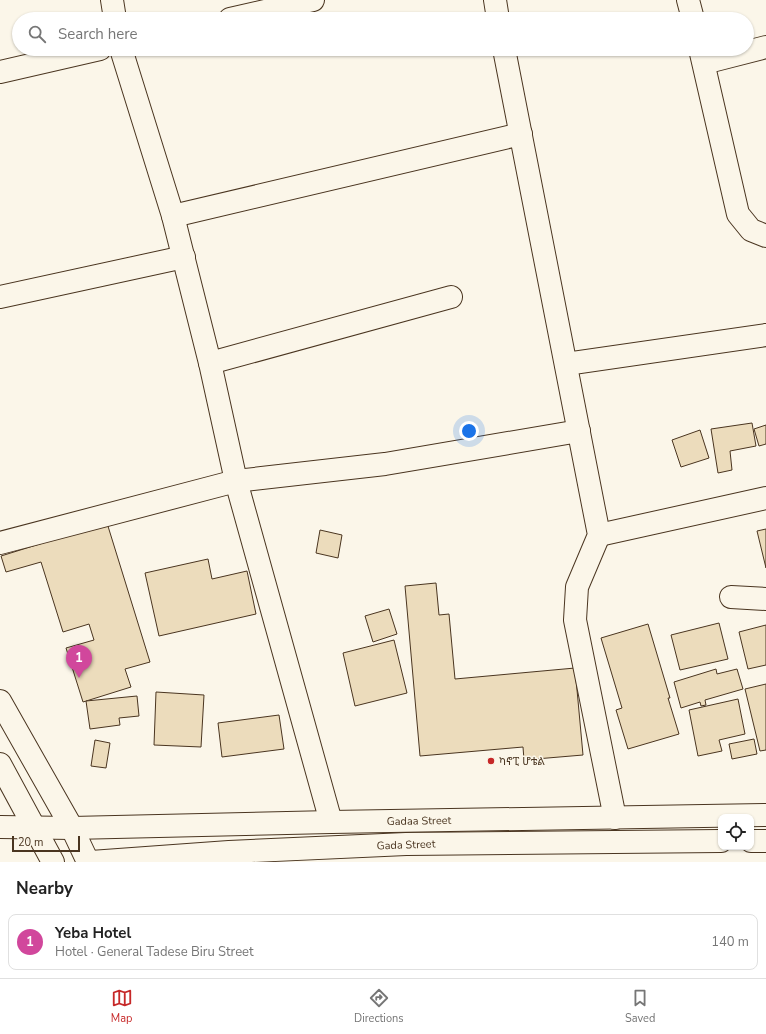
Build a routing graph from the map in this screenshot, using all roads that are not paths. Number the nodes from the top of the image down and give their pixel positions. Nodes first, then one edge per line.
1 (112, 0) edge
2 (313, 0) edge
3 (495, 0) edge
4 (688, 0) edge
5 (114, 12) edge
6 (261, 12) edge
7 (497, 12) edge
8 (691, 12) edge
9 (766, 48) edge
10 (754, 50) edge
11 (70, 56) edge
12 (123, 56) edge
13 (505, 56) edge
14 (702, 56) edge
15 (0, 72) edge
16 (521, 134) junction
17 (173, 216) junction
18 (766, 236) edge
19 (184, 257) junction
20 (0, 297) edge
21 (451, 297) dead end
22 (766, 335) edge
23 (210, 363) junction
24 (566, 364) junction
25 (579, 431) junction
26 (236, 481) junction
27 (766, 498) edge
28 (599, 535) junction
29 (0, 543) edge
30 (731, 597) dead end
31 (766, 599) edge
32 (0, 701) edge
33 (0, 764) edge
34 (766, 815) edge
35 (615, 818) junction
36 (331, 822) junction
37 (0, 827) edge
38 (35, 828) junction
39 (72, 828) junction
40 (718, 841) edge
41 (754, 841) edge
42 (766, 841) edge
43 (53, 862) edge
44 (88, 862) edge
45 (91, 862) edge

1 - 5 street
2 - 6 street
3 - 7 street
4 - 8 street
9 - 10 street
11 - 15 street
12 - 17 street
13 - 16 street
14 - 18 street
16 - 17 street
16 - 24 street
17 - 19 street
19 - 20 street
19 - 23 street
21 - 23 street
22 - 24 street
23 - 26 street
24 - 25 street
25 - 26 street
25 - 28 street
26 - 29 street
26 - 36 street
27 - 28 street
28 - 35 street
30 - 31 street
32 - 39 street
33 - 38 street
34 - 35 street, Gadaa Street
35 - 36 street, Gadaa Street
36 - 39 street, Gadaa Street
37 - 38 street, Gadaa Street
38 - 39 street, Gadaa Street
38 - 43 street
39 - 44 street
40 - 45 street, Gada Street
41 - 42 street

